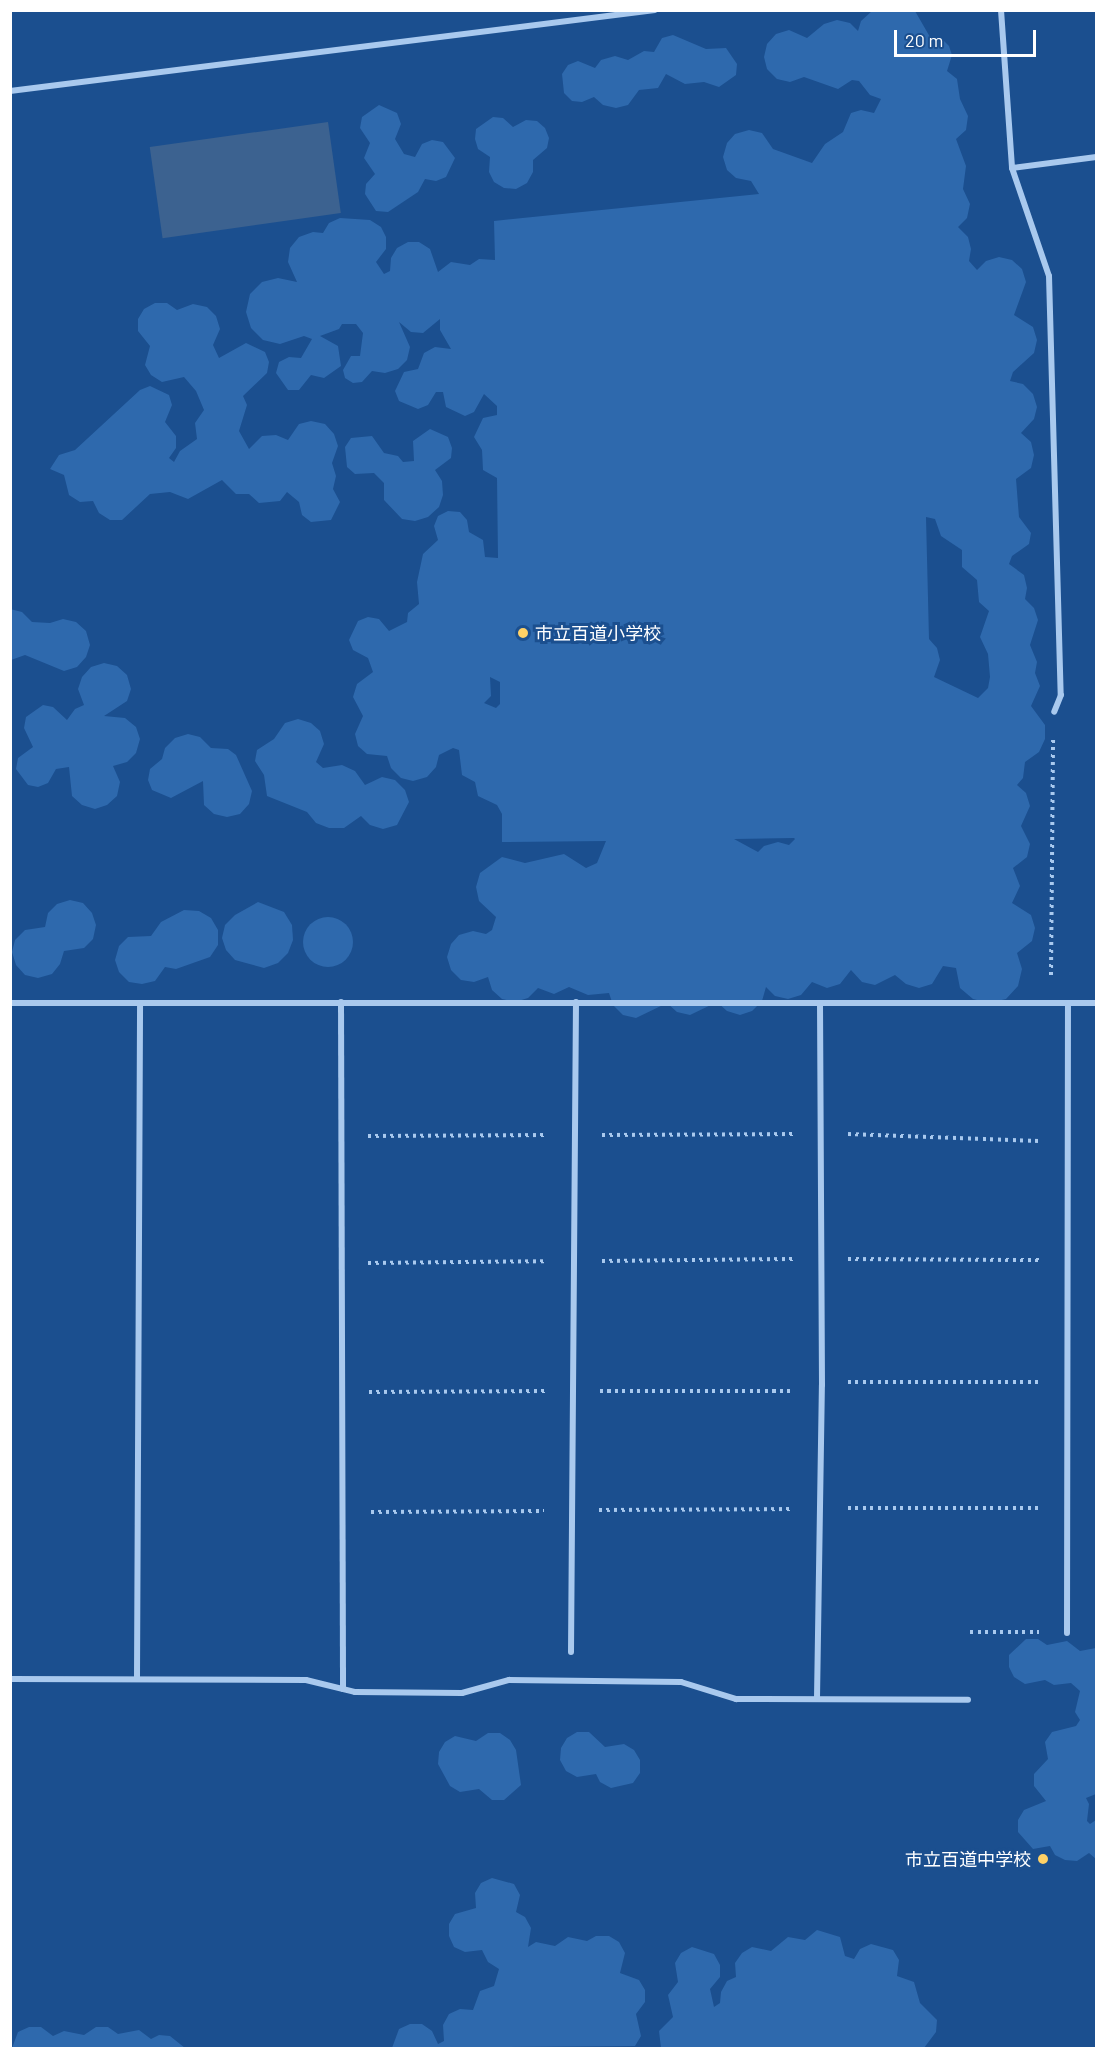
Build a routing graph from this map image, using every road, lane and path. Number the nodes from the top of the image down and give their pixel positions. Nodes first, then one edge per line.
1 (655, 10) edge
2 (1001, 10) edge
3 (10, 91) edge
4 (1096, 157) edge
5 (1012, 168) junction
6 (1054, 712) joint
7 (341, 1002) junction
8 (576, 1002) junction
9 (10, 1003) edge
10 (820, 1003) junction
11 (1051, 1003) junction
12 (1068, 1003) junction
13 (1096, 1003) edge
14 (140, 1005) junction
15 (820, 1133) junction
16 (576, 1135) junction
17 (341, 1136) junction
18 (1069, 1142) junction
19 (820, 1259) junction
20 (1068, 1260) junction
21 (576, 1261) junction
22 (340, 1263) junction
23 (1070, 1382) junction
24 (822, 1385) junction
25 (572, 1391) junction
26 (344, 1392) junction
27 (1068, 1507) junction
28 (819, 1509) junction
29 (572, 1510) junction
30 (343, 1512) junction
31 (970, 1632) dead end
32 (1067, 1633) joint
33 (571, 1652) dead end
34 (137, 1678) junction
35 (10, 1679) edge
36 (343, 1689) junction
37 (817, 1698) junction
38 (968, 1700) dead end

1 - 3 street
2 - 5 street
4 - 5 street
5 - 6 street
6 - 11 path
7 - 8 street
7 - 14 street
7 - 17 street
8 - 10 street
8 - 16 street
9 - 14 street
10 - 11 street
10 - 15 street
11 - 12 street
12 - 13 street
12 - 18 street
14 - 34 street
15 - 16 path
15 - 18 path
15 - 19 street
16 - 17 path
16 - 21 street
17 - 22 street
18 - 20 street
19 - 20 path
19 - 21 path
19 - 24 street
20 - 23 street
21 - 22 path
21 - 25 street
22 - 26 street
23 - 24 path
23 - 27 street
24 - 25 path
24 - 28 street
25 - 26 path
25 - 29 street
26 - 30 street
27 - 28 path
27 - 32 street
28 - 29 path
28 - 37 street
29 - 30 path
29 - 33 street
30 - 36 street
31 - 32 path
34 - 35 street
34 - 36 street
36 - 37 street
37 - 38 street

